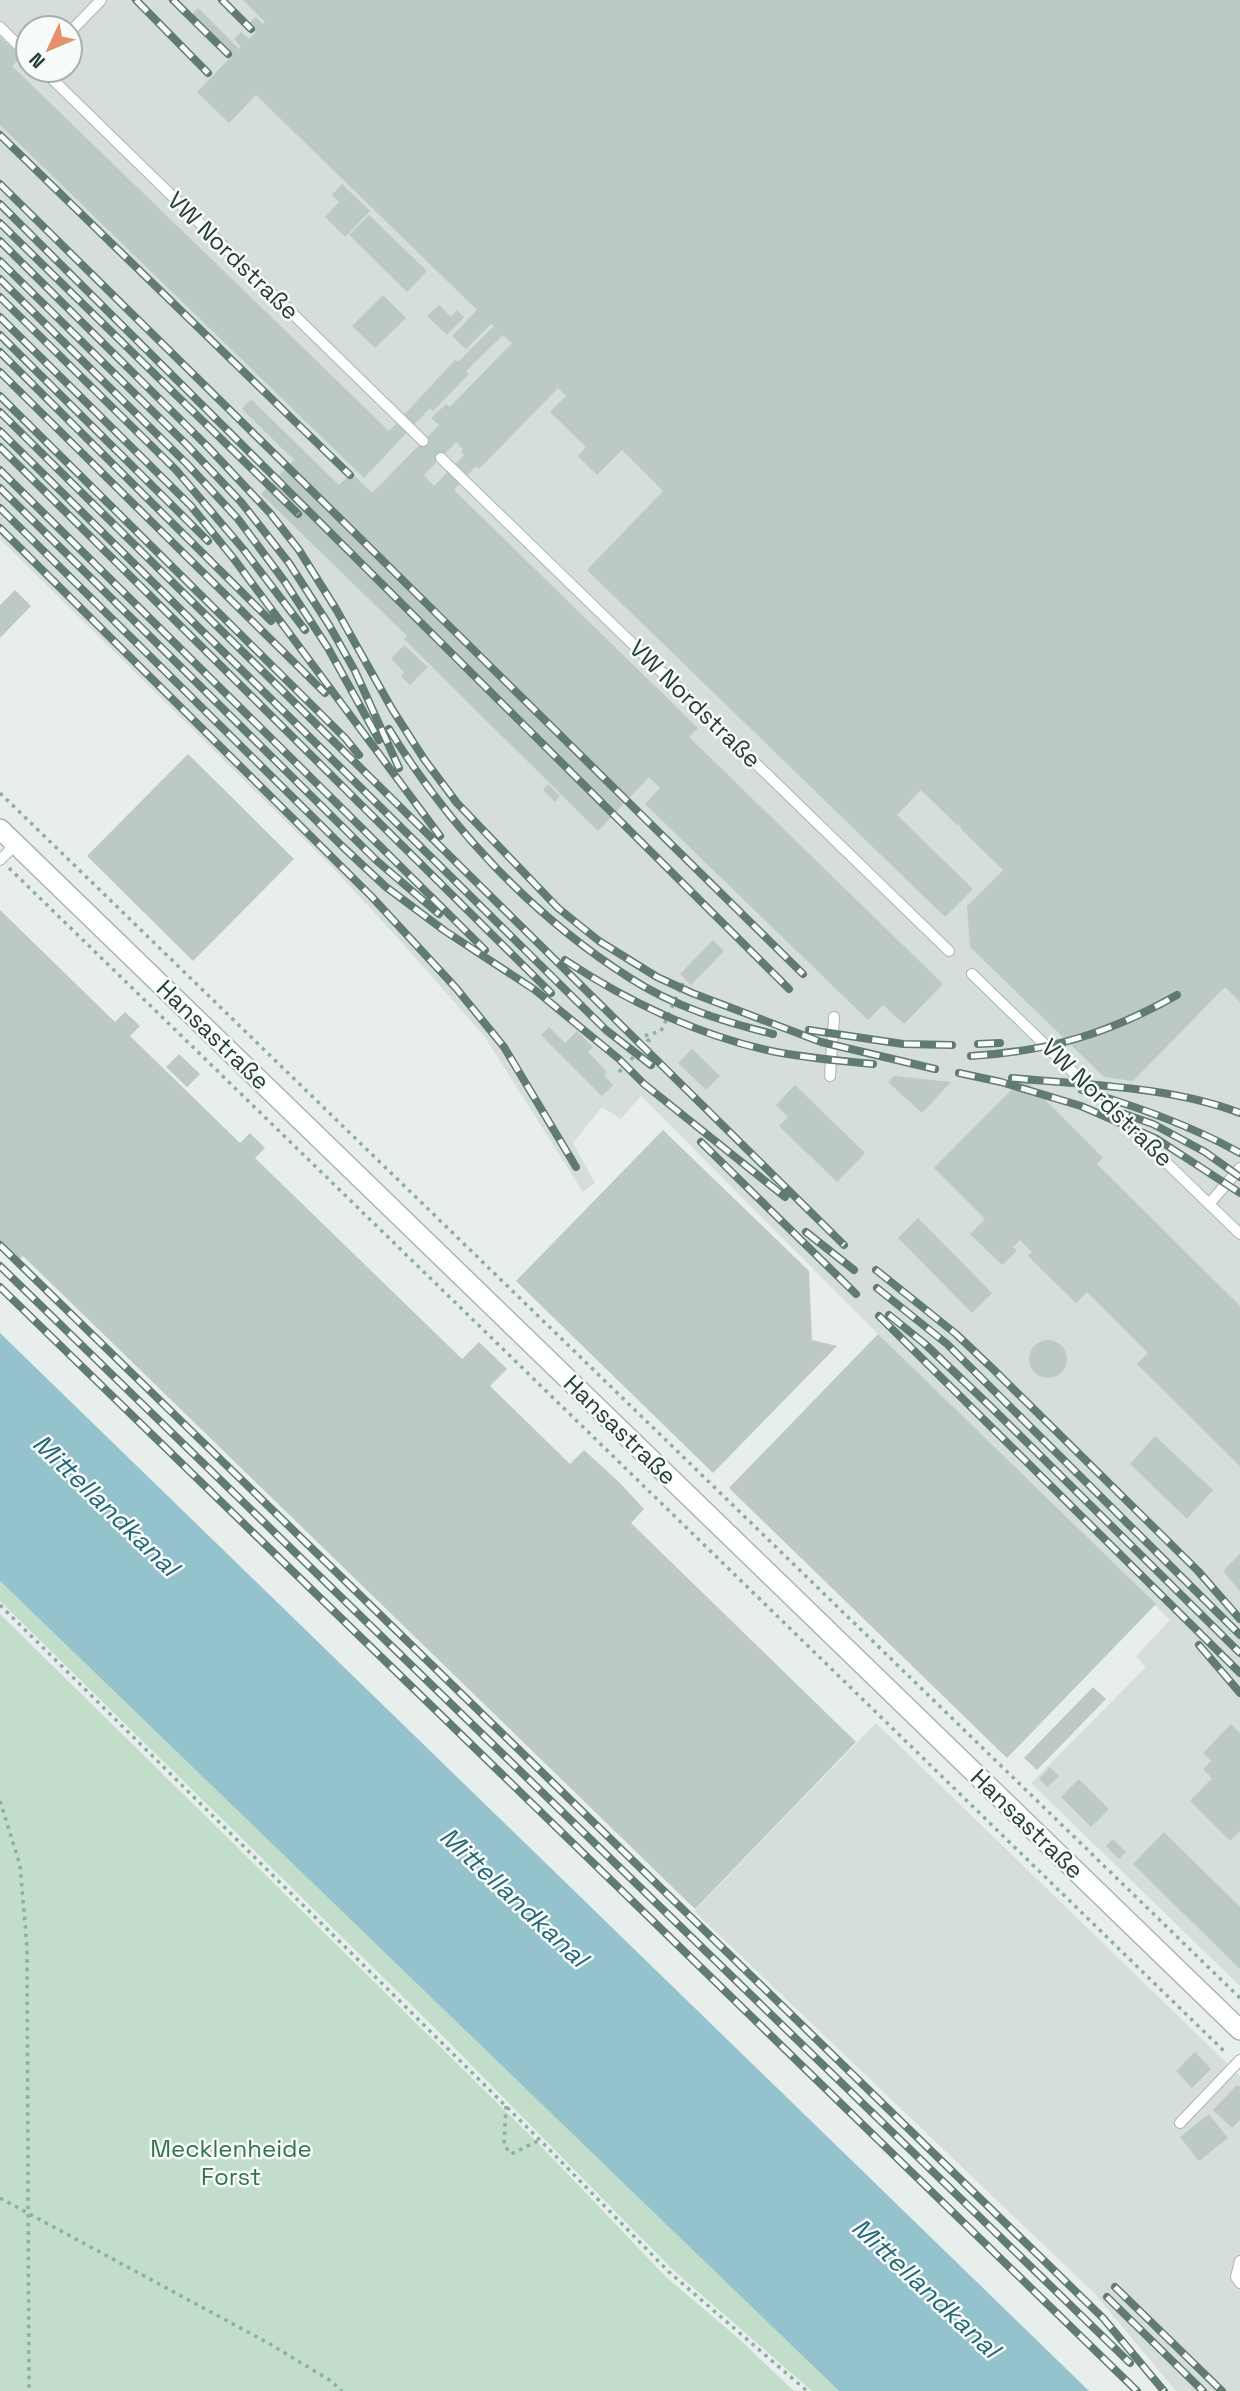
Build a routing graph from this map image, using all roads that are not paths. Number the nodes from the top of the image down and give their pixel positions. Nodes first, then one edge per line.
1 (101, 0) edge
2 (84, 18) edge
3 (0, 27) edge
4 (14, 41) edge
5 (57, 84) edge
6 (423, 441) dead end
7 (441, 458) dead end
8 (0, 829) edge
9 (16, 844) junction
10 (0, 860) edge
11 (949, 951) dead end
12 (972, 974) dead end
13 (834, 1017) dead end
14 (830, 1076) dead end
15 (1240, 1168) edge
16 (1209, 1204) junction
17 (1240, 1234) edge
18 (1240, 2031) edge
19 (1238, 2062) edge
20 (1180, 2123) dead end
21 (1240, 2261) edge
22 (1240, 2283) edge

1 - 2 lane
3 - 4 lane
5 - 6 lane, VW Nordstraße
7 - 11 lane, VW Nordstraße
8 - 9 street, Hansastraße
9 - 10 lane
9 - 18 street, Hansastraße
12 - 16 lane, VW Nordstraße
13 - 14 lane
15 - 16 lane
16 - 17 lane, VW Nordstraße
19 - 20 lane
21 - 22 lane

